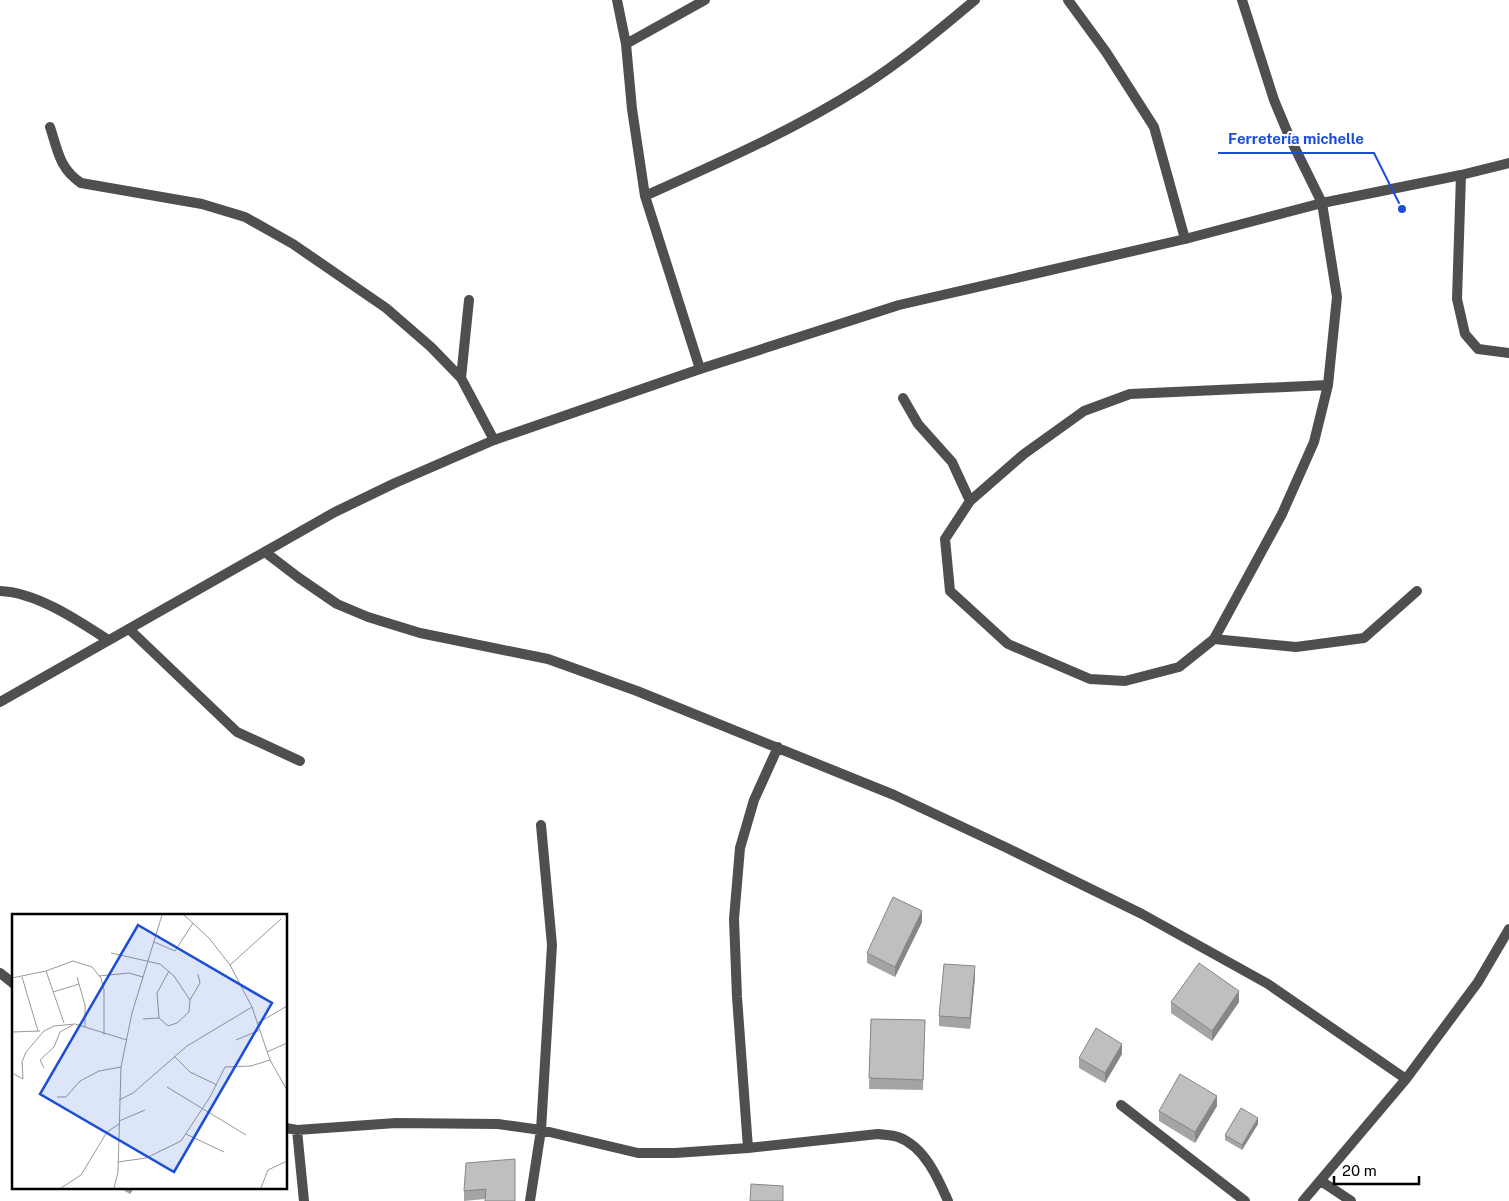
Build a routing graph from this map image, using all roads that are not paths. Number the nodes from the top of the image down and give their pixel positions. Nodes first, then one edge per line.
1 (617, 0) edge
2 (705, 0) edge
3 (975, 0) edge
4 (1068, 0) edge
5 (1242, 0) edge
6 (626, 44) junction
7 (50, 127) dead end
8 (1509, 163) edge
9 (1461, 175) junction
10 (645, 196) junction
11 (1322, 203) junction
12 (1185, 239) junction
13 (469, 300) dead end
14 (1509, 353) edge
15 (700, 369) junction
16 (461, 378) junction
17 (1328, 385) junction
18 (903, 398) dead end
19 (494, 440) junction
20 (970, 501) junction
21 (265, 552) junction
22 (0, 591) edge
23 (1417, 591) dead end
24 (129, 629) junction
25 (1214, 639) junction
26 (108, 640) junction
27 (0, 702) edge
28 (778, 747) junction
29 (300, 761) dead end
30 (541, 825) dead end
31 (1509, 930) edge
32 (0, 973) edge
33 (12, 982) edge
34 (1406, 1079) junction
35 (1121, 1105) dead end
36 (288, 1128) edge
37 (297, 1130) junction
38 (541, 1130) junction
39 (748, 1148) junction
40 (1321, 1181) junction
41 (304, 1201) edge
42 (530, 1201) edge
43 (948, 1201) edge
44 (1245, 1201) edge
45 (1303, 1201) edge
46 (1351, 1201) edge

1 - 6 street
2 - 6 street
3 - 10 street
4 - 12 street
5 - 11 street
6 - 10 street
7 - 16 street
8 - 9 street
9 - 11 street
9 - 14 street
10 - 15 street
11 - 12 street
11 - 17 street
12 - 15 street
13 - 16 street
15 - 19 street
16 - 19 street
17 - 20 street
17 - 25 street
18 - 20 street
19 - 21 street
20 - 25 street
21 - 24 street
21 - 28 street
22 - 26 street
23 - 25 street
24 - 26 street
24 - 29 street
26 - 27 street
28 - 34 street
28 - 39 street
30 - 38 street
31 - 34 street
32 - 33 street
34 - 40 street
35 - 44 street
36 - 37 street
37 - 38 street
37 - 41 street
38 - 39 street
38 - 42 street
39 - 43 street
40 - 45 street
40 - 46 street

